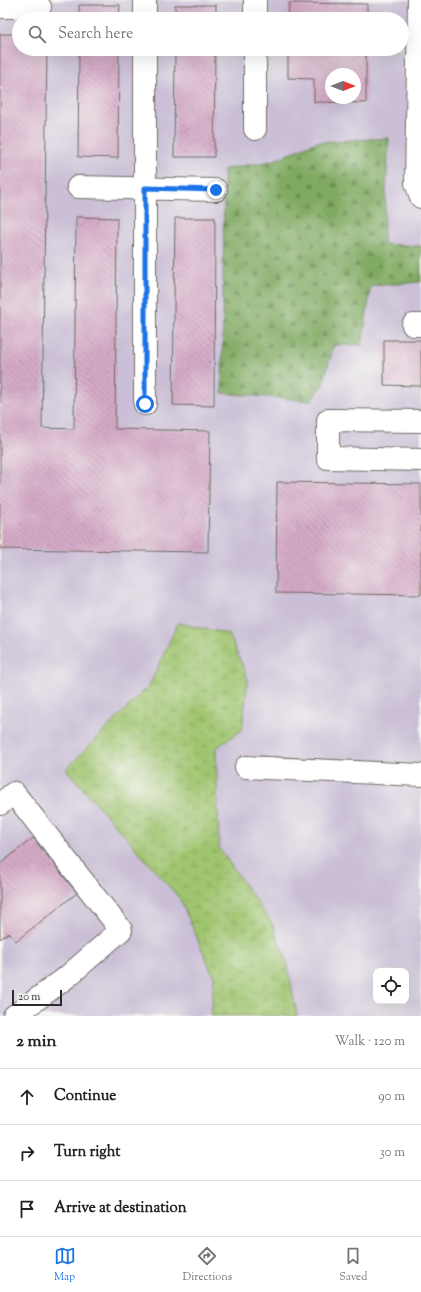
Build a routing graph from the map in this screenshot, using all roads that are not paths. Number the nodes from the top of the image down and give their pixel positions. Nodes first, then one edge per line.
1 (145, 0) edge
2 (256, 0) edge
3 (419, 0) edge
4 (0, 7) edge
5 (40, 7) dead end
6 (145, 12) edge
7 (256, 12) edge
8 (145, 56) edge
9 (255, 56) edge
10 (255, 129) dead end
11 (78, 187) dead end
12 (145, 188) junction
13 (216, 190) dead end
14 (421, 197) edge
15 (145, 404) dead end
16 (421, 421) edge
17 (421, 460) edge
18 (246, 767) dead end
19 (421, 775) edge
20 (0, 804) edge
21 (14, 1016) edge

1 - 6 lane
2 - 7 lane
3 - 14 lane
4 - 5 lane
8 - 12 lane
9 - 10 lane
11 - 12 lane
12 - 13 lane
12 - 15 lane
16 - 17 lane
18 - 19 lane
20 - 21 lane

